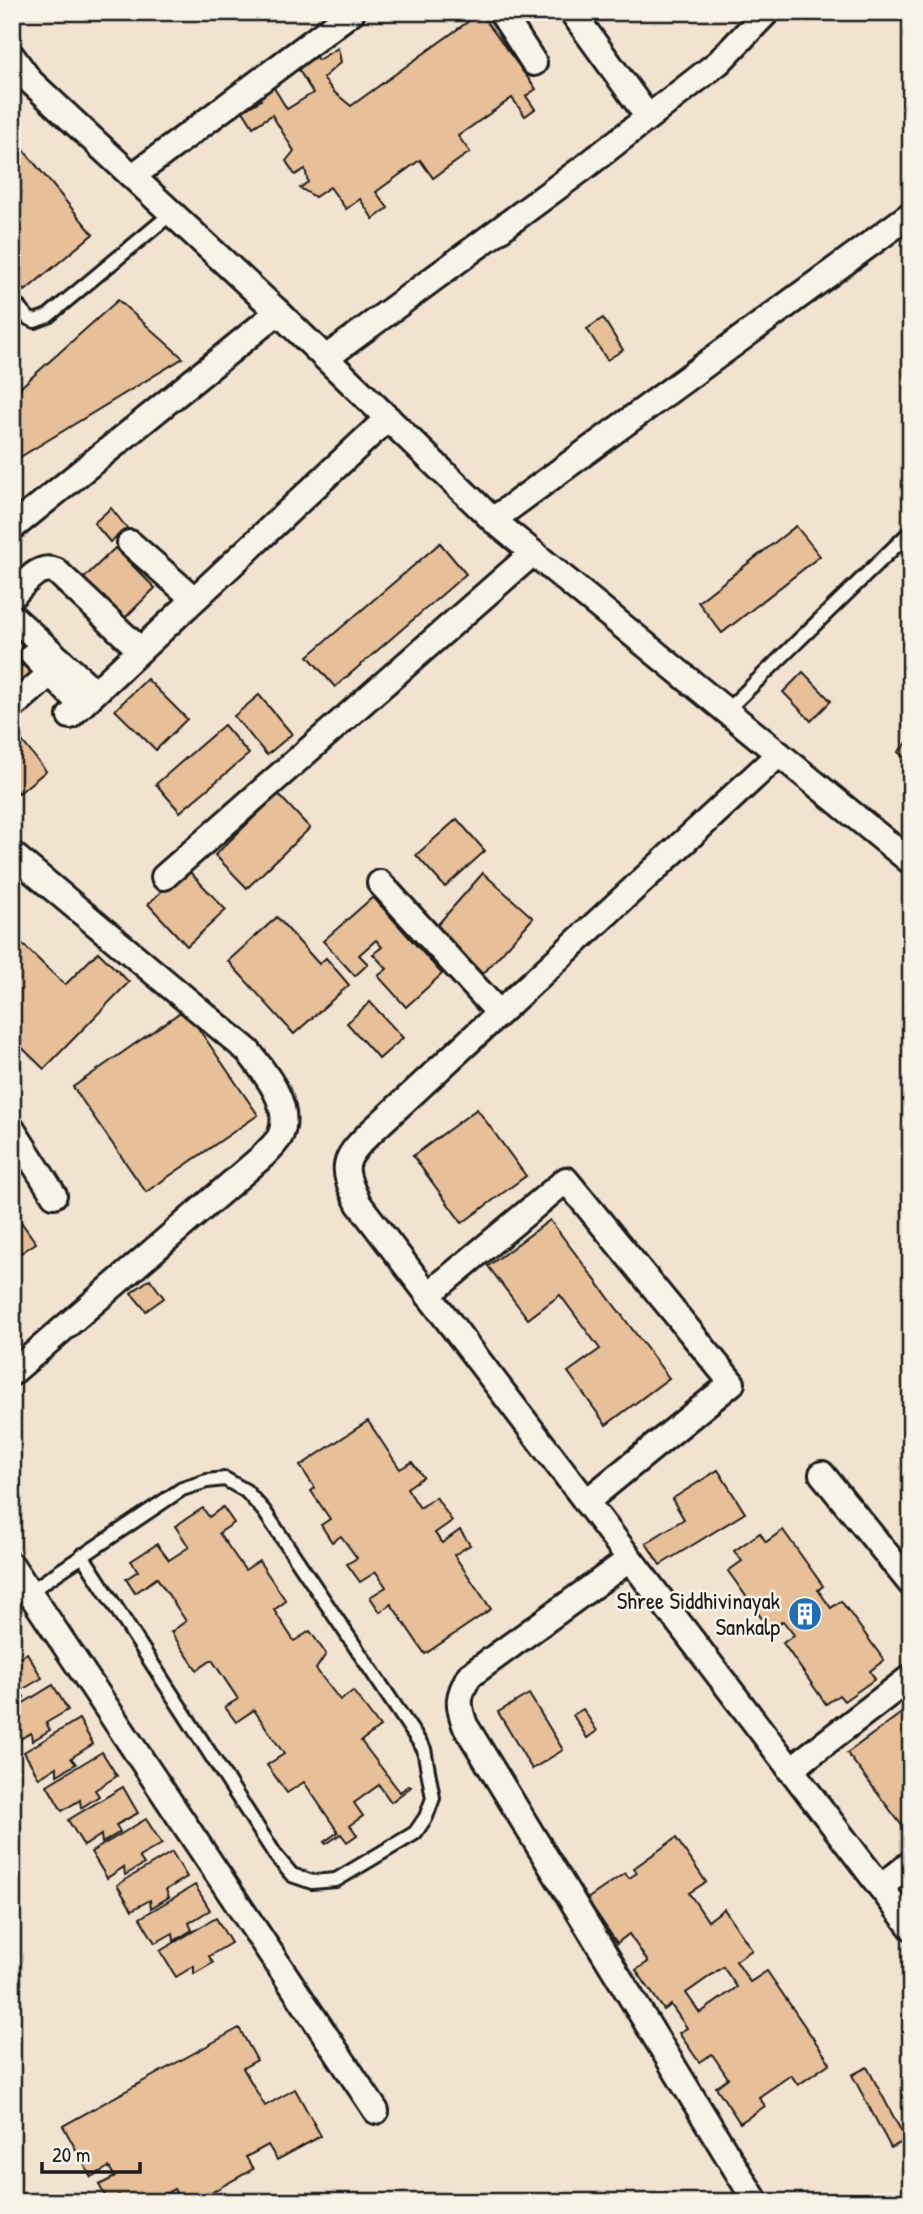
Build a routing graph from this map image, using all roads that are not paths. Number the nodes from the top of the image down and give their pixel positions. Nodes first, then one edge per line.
1 (352, 12) edge
2 (501, 12) edge
3 (572, 12) edge
4 (767, 12) edge
5 (534, 62) dead end
6 (17, 72) edge
7 (648, 117) junction
8 (133, 176) junction
9 (172, 213) junction
10 (911, 214) edge
11 (12, 299) edge
12 (278, 312) junction
13 (326, 358) junction
14 (388, 418) junction
15 (493, 520) junction
16 (12, 528) edge
17 (911, 531) edge
18 (131, 543) dead end
19 (533, 553) junction
20 (12, 596) edge
21 (194, 599) junction
22 (12, 616) edge
23 (12, 634) edge
24 (140, 650) junction
25 (51, 673) junction
26 (82, 704) junction
27 (12, 707) edge
28 (726, 711) junction
29 (779, 754) junction
30 (12, 855) edge
31 (911, 862) edge
32 (164, 877) dead end
33 (380, 883) dead end
34 (499, 1013) junction
35 (12, 1129) edge
36 (54, 1195) dead end
37 (429, 1295) junction
38 (12, 1373) edge
39 (822, 1474) dead end
40 (586, 1502) junction
41 (82, 1555) junction
42 (630, 1559) junction
43 (12, 1566) edge
44 (911, 1584) edge
45 (29, 1592) junction
46 (911, 1677) edge
47 (790, 1770) junction
48 (911, 1864) edge
49 (881, 1887) junction
50 (911, 1927) edge
51 (376, 2111) dead end
52 (757, 2202) edge

1 - 8 street
2 - 5 street
3 - 7 street
4 - 7 street
6 - 8 street
7 - 13 street
8 - 9 street
9 - 11 lane
9 - 12 street
10 - 15 street
12 - 13 street
12 - 16 street
13 - 14 street
14 - 15 street
14 - 21 street
15 - 19 street
17 - 28 lane
18 - 21 street
19 - 28 street
19 - 32 street
20 - 24 street
21 - 24 street
22 - 26 street
23 - 25 street
24 - 26 street
25 - 26 street
25 - 27 street
28 - 29 street
29 - 31 street
29 - 34 street
30 - 38 street
33 - 34 street
34 - 37 street
35 - 36 street
37 - 40 street
37 - 40 street
39 - 44 street
40 - 42 street
41 - 41 lane
41 - 45 lane
42 - 47 street
42 - 52 street
43 - 45 street
45 - 51 street
46 - 47 street
47 - 49 street
48 - 49 street
49 - 50 street

